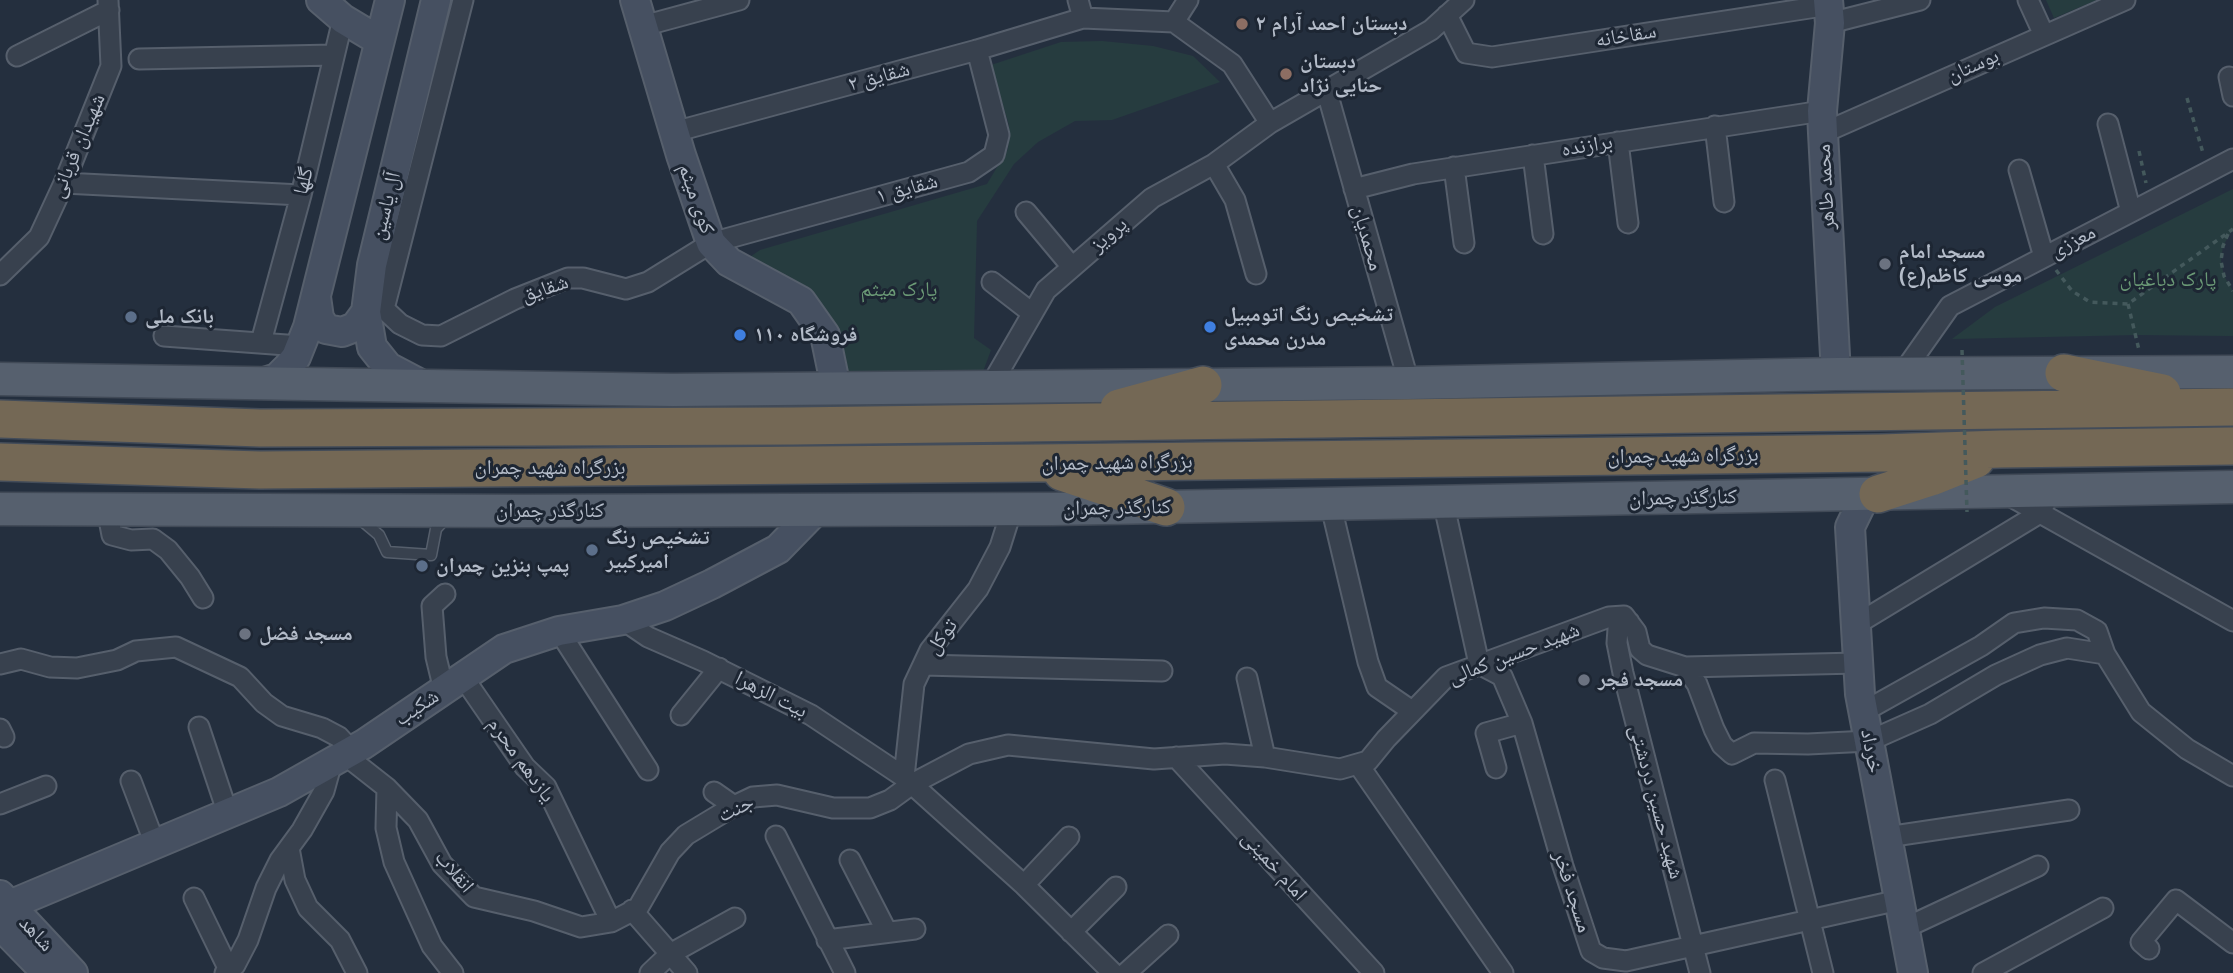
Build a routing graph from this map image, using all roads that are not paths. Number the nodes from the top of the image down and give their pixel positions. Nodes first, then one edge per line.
1 (321, 0) edge
2 (390, 0) edge
3 (436, 0) edge
4 (463, 0) edge
5 (739, 0) edge
6 (1188, 0) edge
7 (1464, 0) edge
8 (1920, 0) edge
9 (2028, 0) edge
10 (2125, 0) edge
11 (108, 5) edge
12 (1081, 9) edge
13 (1829, 9) edge
14 (639, 13) edge
15 (1447, 15) junction
16 (343, 19) junction
17 (1174, 22) junction
18 (2044, 34) junction
19 (378, 40) junction
20 (977, 50) junction
21 (334, 55) junction
22 (17, 56) dead end
23 (139, 59) dead end
24 (1327, 92) junction
25 (1822, 122) junction
26 (1270, 123) junction
27 (2108, 124) dead end
28 (1715, 126) junction
29 (674, 132) junction
30 (1618, 142) junction
31 (1532, 155) junction
32 (2233, 159) edge
33 (1214, 164) junction
34 (1454, 167) junction
35 (2018, 170) dead end
36 (64, 183) junction
37 (1353, 189) junction
38 (301, 195) junction
39 (1724, 202) dead end
40 (1026, 212) dead end
41 (2131, 212) junction
42 (1628, 223) dead end
43 (1543, 234) dead end
44 (711, 243) junction
45 (1464, 243) dead end
46 (2044, 257) junction
47 (1072, 267) junction
48 (1256, 274) dead end
49 (0, 275) edge
50 (992, 282) dead end
51 (316, 294) junction
52 (375, 311) junction
53 (1032, 313) junction
54 (164, 336) dead end
55 (261, 342) junction
56 (300, 346) junction
57 (2233, 372) edge
58 (2064, 373) junction
59 (1836, 374) junction
60 (1902, 374) junction
61 (0, 379) edge
62 (1409, 383) junction
63 (258, 384) junction
64 (1203, 385) junction
65 (426, 387) junction
66 (990, 387) junction
67 (836, 388) junction
68 (2231, 407) edge
69 (0, 419) edge
70 (1069, 422) junction
71 (2233, 446) edge
72 (2001, 449) junction
73 (0, 462) edge
74 (1038, 463) junction
75 (2233, 486) edge
76 (1872, 494) junction
77 (1814, 495) junction
78 (1443, 500) junction
79 (2045, 501) junction
80 (1330, 502) junction
81 (1166, 508) junction
82 (0, 509) edge
83 (107, 509) junction
84 (1012, 509) junction
85 (340, 510) junction
86 (816, 510) junction
87 (453, 511) junction
88 (1850, 527) junction
89 (445, 594) dead end
90 (203, 598) dead end
91 (623, 620) junction
92 (2233, 621) edge
93 (1629, 622) junction
94 (1857, 624) junction
95 (559, 631) junction
96 (2105, 654) junction
97 (1858, 663) junction
98 (0, 664) edge
99 (1479, 664) junction
100 (923, 665) junction
101 (1685, 667) junction
102 (719, 668) junction
103 (1161, 671) dead end
104 (1247, 678) dead end
105 (453, 684) junction
106 (1412, 712) junction
107 (1863, 712) junction
108 (681, 715) dead end
109 (1522, 723) junction
110 (200, 727) dead end
111 (1869, 741) junction
112 (343, 756) junction
113 (1176, 757) junction
114 (1265, 757) junction
115 (1358, 764) junction
116 (1496, 768) dead end
117 (648, 770) dead end
118 (2233, 776) edge
119 (908, 780) junction
120 (1775, 780) dead end
121 (131, 781) dead end
122 (46, 786) dead end
123 (387, 788) junction
124 (714, 792) dead end
125 (0, 804) edge
126 (734, 806) junction
127 (2069, 810) dead end
128 (228, 814) junction
129 (776, 836) dead end
130 (1069, 837) dead end
131 (1887, 837) junction
132 (155, 844) junction
133 (289, 848) junction
134 (850, 860) dead end
135 (2038, 866) dead end
136 (1024, 885) junction
137 (1116, 887) dead end
138 (194, 898) dead end
139 (1899, 900) junction
140 (2103, 908) dead end
141 (2, 909) edge
142 (635, 909) junction
143 (734, 918) dead end
144 (1810, 920) junction
145 (611, 922) junction
146 (1905, 928) junction
147 (915, 929) dead end
148 (887, 932) junction
149 (1071, 932) junction
150 (1168, 935) dead end
151 (827, 940) junction
152 (2233, 943) edge
153 (1694, 946) junction
154 (2149, 949) dead end
155 (670, 954) junction
156 (227, 971) edge
157 (1986, 972) edge
158 (47, 973) edge
159 (73, 973) edge
160 (357, 973) edge
161 (453, 973) edge
162 (650, 973) edge
163 (687, 973) edge
164 (845, 973) edge
165 (1113, 973) edge
166 (1126, 973) edge
167 (1374, 973) edge
168 (1503, 973) edge
169 (1700, 973) edge
170 (1823, 973) edge
171 (1913, 973) edge

1 - 16 main road
2 - 19 main road
3 - 52 main road, آل یاسین
4 - 52 street
5 - 14 street
6 - 17 street
7 - 15 street, پرویز
8 - 13 street
9 - 18 street
10 - 18 street, بوستان
11 - 22 street
11 - 36 street, شهیدان قربانی
12 - 17 street, شقایق ۲
12 - 20 street, شقایق ۲
13 - 15 street, سقاخانه
13 - 25 main road, محمد طاهر
14 - 29 main road, کوی میثم
15 - 24 street, پرویز
16 - 19 main road
16 - 21 street, گلها
17 - 26 street
18 - 25 street, بوستان
19 - 51 main road
20 - 29 street, شقایق ۲
20 - 44 street, شقایق ۱
21 - 23 street
21 - 38 street, گلها
24 - 26 street, پرویز
24 - 37 street, محمدیان
25 - 28 street, برازنده
25 - 59 main road, محمد طاهر
26 - 33 street, پرویز
27 - 41 street
28 - 30 street, برازنده
28 - 39 street
29 - 44 main road, کوی میثم
30 - 31 street, برازنده
30 - 42 street
31 - 34 street, برازنده
31 - 43 street
32 - 41 street, معززی
33 - 47 street, پرویز
33 - 48 street
34 - 37 street, برازنده
34 - 45 street
35 - 46 street
36 - 38 street
36 - 49 street, شهیدان قربانی
37 - 62 street, محمدیان
38 - 55 street, گلها
40 - 47 street
41 - 46 street, معززی
44 - 52 street, شقایق
44 - 67 main road, کوی میثم
46 - 60 street, معززی
47 - 53 street, پرویز
50 - 53 street
51 - 52 main road
51 - 56 main road
52 - 65 main road, آل یاسین
53 - 66 street, پرویز
54 - 55 street
55 - 56 street
56 - 63 main road
57 - 58 main road
58 - 60 main road
58 - 68 highway
59 - 60 main road
59 - 62 main road
61 - 63 main road
62 - 64 main road
63 - 65 main road
64 - 66 main road
64 - 70 highway
65 - 67 main road
66 - 67 main road
68 - 70 highway, بزرگراه شهید چمران
69 - 70 highway, بزرگراه شهید چمران
71 - 72 highway, بزرگراه شهید چمران
72 - 74 highway, بزرگراه شهید چمران
72 - 76 highway
73 - 74 highway, بزرگراه شهید چمران
74 - 81 highway
75 - 79 main road, کنارگذر چمران
76 - 77 main road, کنارگذر چمران
76 - 79 main road, کنارگذر چمران
76 - 88 main road
77 - 78 main road, کنارگذر چمران
77 - 88 main road
78 - 80 main road, کنارگذر چمران
78 - 99 street
79 - 92 street
79 - 94 street
80 - 81 main road, کنارگذر چمران
80 - 106 street
81 - 84 main road, کنارگذر چمران
82 - 83 main road, کنارگذر چمران
83 - 85 main road, کنارگذر چمران
83 - 90 street
84 - 86 main road, کنارگذر چمران
84 - 100 street, توکل
85 - 87 main road, کنارگذر چمران
85 - 87 lane
86 - 87 main road, کنارگذر چمران
86 - 91 main road, شکیب
88 - 94 main road, خرداد
89 - 105 street
91 - 95 main road, شکیب
91 - 102 street, بیت الزهرا
93 - 99 street, شهید حسین کمالی
93 - 101 street
93 - 153 street, شهید حسین دردشتی
94 - 97 main road, خرداد
95 - 105 main road, شکیب
95 - 117 street
96 - 107 street
96 - 111 street
96 - 118 street
97 - 101 street
97 - 107 main road, خرداد
98 - 112 street, انقلاب
99 - 106 street, شهید حسین کمالی
99 - 109 street, مسجد فخر
100 - 103 street
100 - 119 street, توکل
101 - 111 street
102 - 108 street
102 - 119 street, بیت الزهرا
104 - 114 street
105 - 112 main road, شکیب
105 - 145 street, یازدهم محرم
106 - 115 street, شهید حسین کمالی
107 - 111 main road, خرداد
109 - 116 street
109 - 153 street, مسجد فخر
110 - 128 street
111 - 131 main road, خرداد
112 - 123 street, انقلاب
112 - 128 main road, شکیب
112 - 133 street
113 - 114 street
113 - 119 street
113 - 167 street, امام خمینی
114 - 115 street
115 - 168 street
119 - 126 street, جنت
119 - 136 street, بیت الزهرا
120 - 144 street
121 - 132 street
122 - 125 street
123 - 145 street, انقلاب
123 - 161 street
124 - 126 street
126 - 142 street, جنت
127 - 131 street
128 - 132 main road, شکیب
129 - 151 street
130 - 136 street
131 - 139 main road, خرداد
132 - 141 main road, شکیب
133 - 156 street
133 - 160 street
134 - 148 street
135 - 146 street
136 - 149 street, بیت الزهرا
137 - 149 street
138 - 156 street
139 - 144 street, مسجد فخر
139 - 146 main road, خرداد
140 - 157 street
141 - 158 main road, شاهد
141 - 159 main road, شاهد
142 - 145 street, انقلاب
142 - 155 street
143 - 155 street
144 - 153 street, مسجد فخر
144 - 170 street
146 - 171 main road, خرداد
147 - 148 street
148 - 151 street
149 - 165 street, بیت الزهرا
150 - 166 street
151 - 164 street
152 - 154 street
153 - 169 street
155 - 162 street
155 - 163 street

